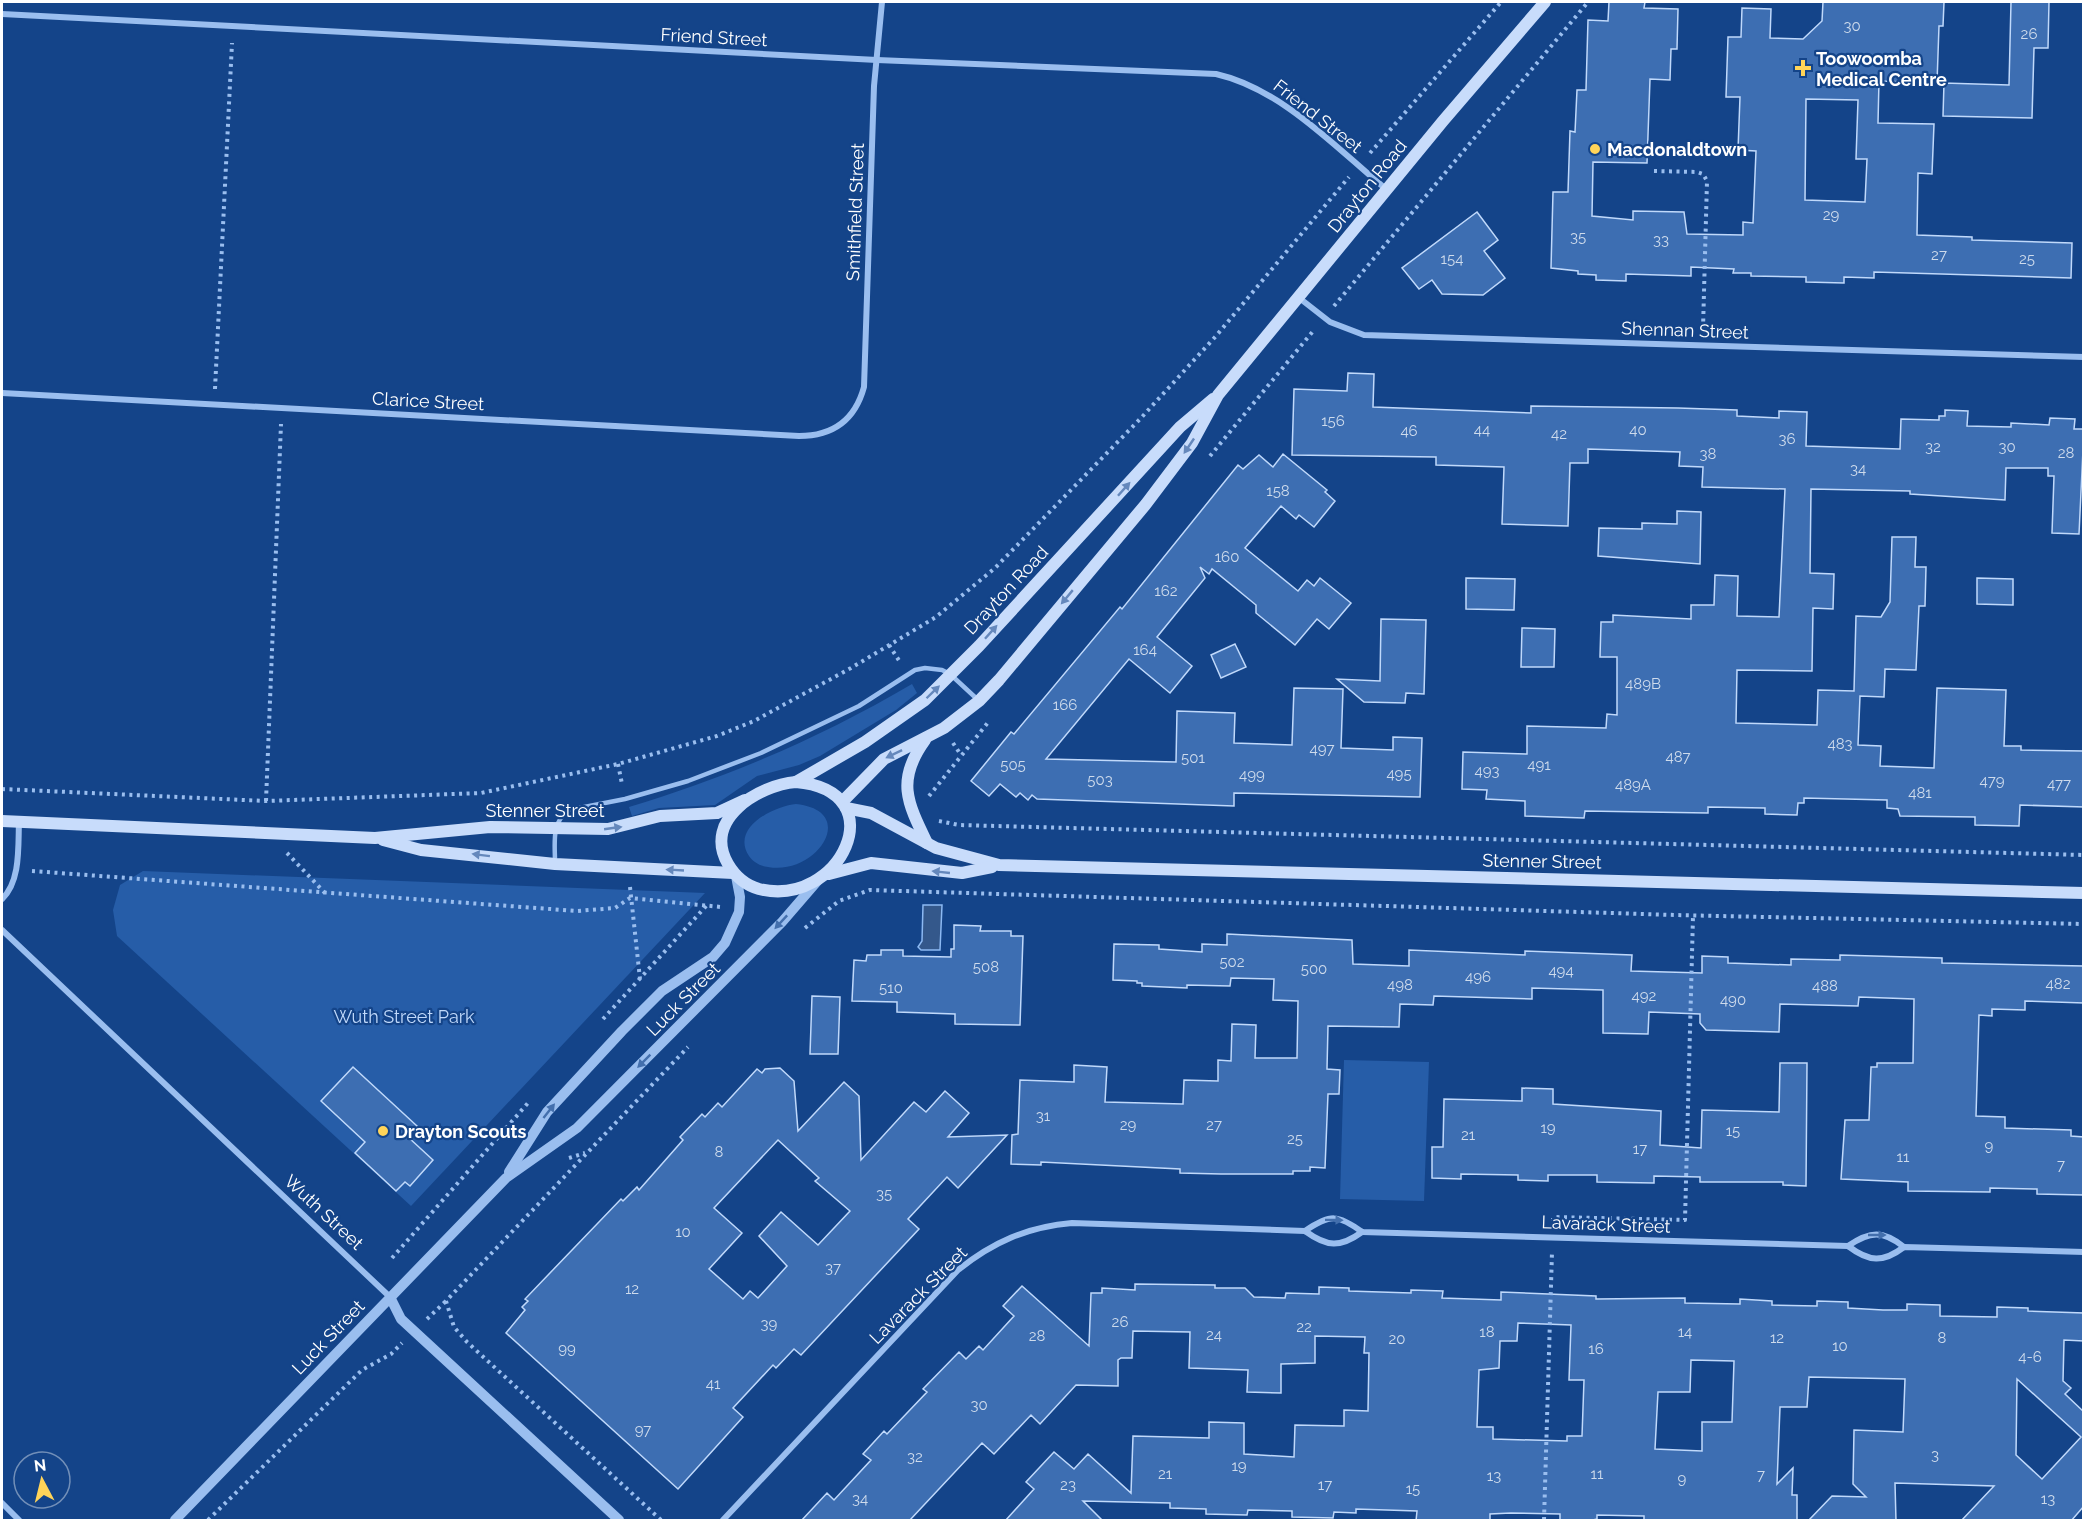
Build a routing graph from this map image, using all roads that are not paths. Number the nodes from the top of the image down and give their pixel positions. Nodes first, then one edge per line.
1 (882, 2) edge
2 (1545, 2) edge
3 (2, 14) edge
4 (877, 60) junction
5 (1388, 191) junction
6 (1298, 297) junction
7 (2084, 357) edge
8 (2, 393) edge
9 (1218, 395) junction
10 (848, 419) joint
11 (950, 674) junction
12 (979, 701) junction
13 (926, 739) junction
14 (796, 782) junction
15 (746, 800) junction
16 (844, 804) junction
17 (2, 821) edge
18 (18, 821) junction
19 (555, 829) junction
20 (375, 838) junction
21 (927, 843) junction
22 (555, 864) junction
23 (999, 865) junction
24 (734, 874) junction
25 (820, 878) junction
26 (2084, 893) edge
27 (2, 899) edge
28 (2, 930) edge
29 (506, 1178) junction
30 (1305, 1231) junction
31 (1362, 1232) junction
32 (1848, 1246) junction
33 (1904, 1247) junction
34 (2084, 1252) edge
35 (390, 1297) junction
36 (2, 1503) edge
37 (19, 1521) edge
38 (175, 1521) edge
39 (619, 1521) edge
40 (723, 1521) edge

1 - 4 street, Smithfield Street
2 - 5 main road, Drayton Road
3 - 4 street, Friend Street
4 - 5 street, Friend Street
4 - 10 street, Smithfield Street
5 - 6 main road, Drayton Road
6 - 7 street, Shennan Street
6 - 9 main road, Drayton Road
8 - 10 street, Clarice Street
11 -> 9 main road, Drayton Road
9 -> 12 main road, Drayton Road
11 - 12 lane
14 -> 11 main road, Drayton Road
11 - 19 lane
12 - 13 main road, Drayton Road
13 -> 16 main road, Drayton Road
13 - 21 main road
14 - 15 main road
14 - 16 main road
19 -> 15 main road, Stenner Street
15 - 24 main road
16 - 21 main road, Stenner Street
16 - 25 main road
17 - 18 main road, Stenner Street
18 - 20 main road, Stenner Street
18 - 27 street
19 - 20 main road, Stenner Street
19 - 22 lane
22 -> 20 main road, Stenner Street
21 - 23 main road, Stenner Street
24 -> 22 main road, Stenner Street
23 -> 25 main road, Stenner Street
23 - 26 main road, Stenner Street
24 - 25 main road
29 -> 24 street, Luck Street
25 -> 29 street, Luck Street
28 - 35 street, Wuth Street
29 - 35 street, Luck Street
30 - 31 street, Lavarack Street
30 -> 31 street, Lavarack Street
30 - 40 street, Lavarack Street
31 - 32 street, Lavarack Street
32 -> 33 street, Lavarack Street
32 - 33 street, Lavarack Street
33 - 34 street, Lavarack Street
35 - 38 street, Luck Street
35 - 39 street, Wuth Street
36 - 37 street

